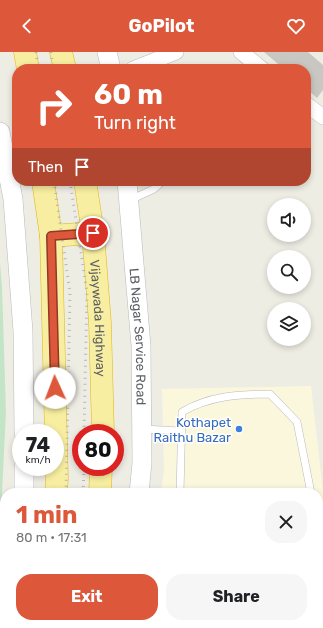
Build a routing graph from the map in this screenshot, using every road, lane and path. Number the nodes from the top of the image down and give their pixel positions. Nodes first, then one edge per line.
1 (26, 52) edge
2 (61, 52) edge
3 (107, 52) edge
4 (176, 52) edge
5 (241, 52) edge
6 (27, 64) edge
7 (64, 64) edge
8 (110, 64) edge
9 (146, 64) edge
10 (256, 64) edge
11 (0, 132) edge
12 (45, 186) edge
13 (86, 186) edge
14 (128, 186) edge
15 (157, 186) edge
16 (129, 200) junction
17 (93, 233) junction
18 (51, 236) junction
19 (24, 424) edge
20 (103, 424) edge
21 (142, 429) junction
22 (181, 431) junction
23 (24, 476) edge
24 (101, 476) edge
25 (24, 488) edge
26 (56, 488) edge
27 (100, 488) edge
28 (140, 488) edge
29 (180, 488) edge
30 (310, 488) edge

1 - 6 highway
2 - 7 highway
3 - 8 street
4 - 9 street
5 - 10 street
11 - 19 street
12 - 18 highway
13 - 17 highway, Vijaywada Highway
14 - 16 street, LB Nagar Service Road
15 - 16 lane
16 - 21 street, LB Nagar Service Road
17 - 18 highway
17 - 20 highway, Vijaywada Highway
18 - 26 highway
21 - 22 lane
21 - 28 street, LB Nagar Service Road
22 - 29 lane
22 - 30 lane
23 - 25 street
24 - 27 highway

